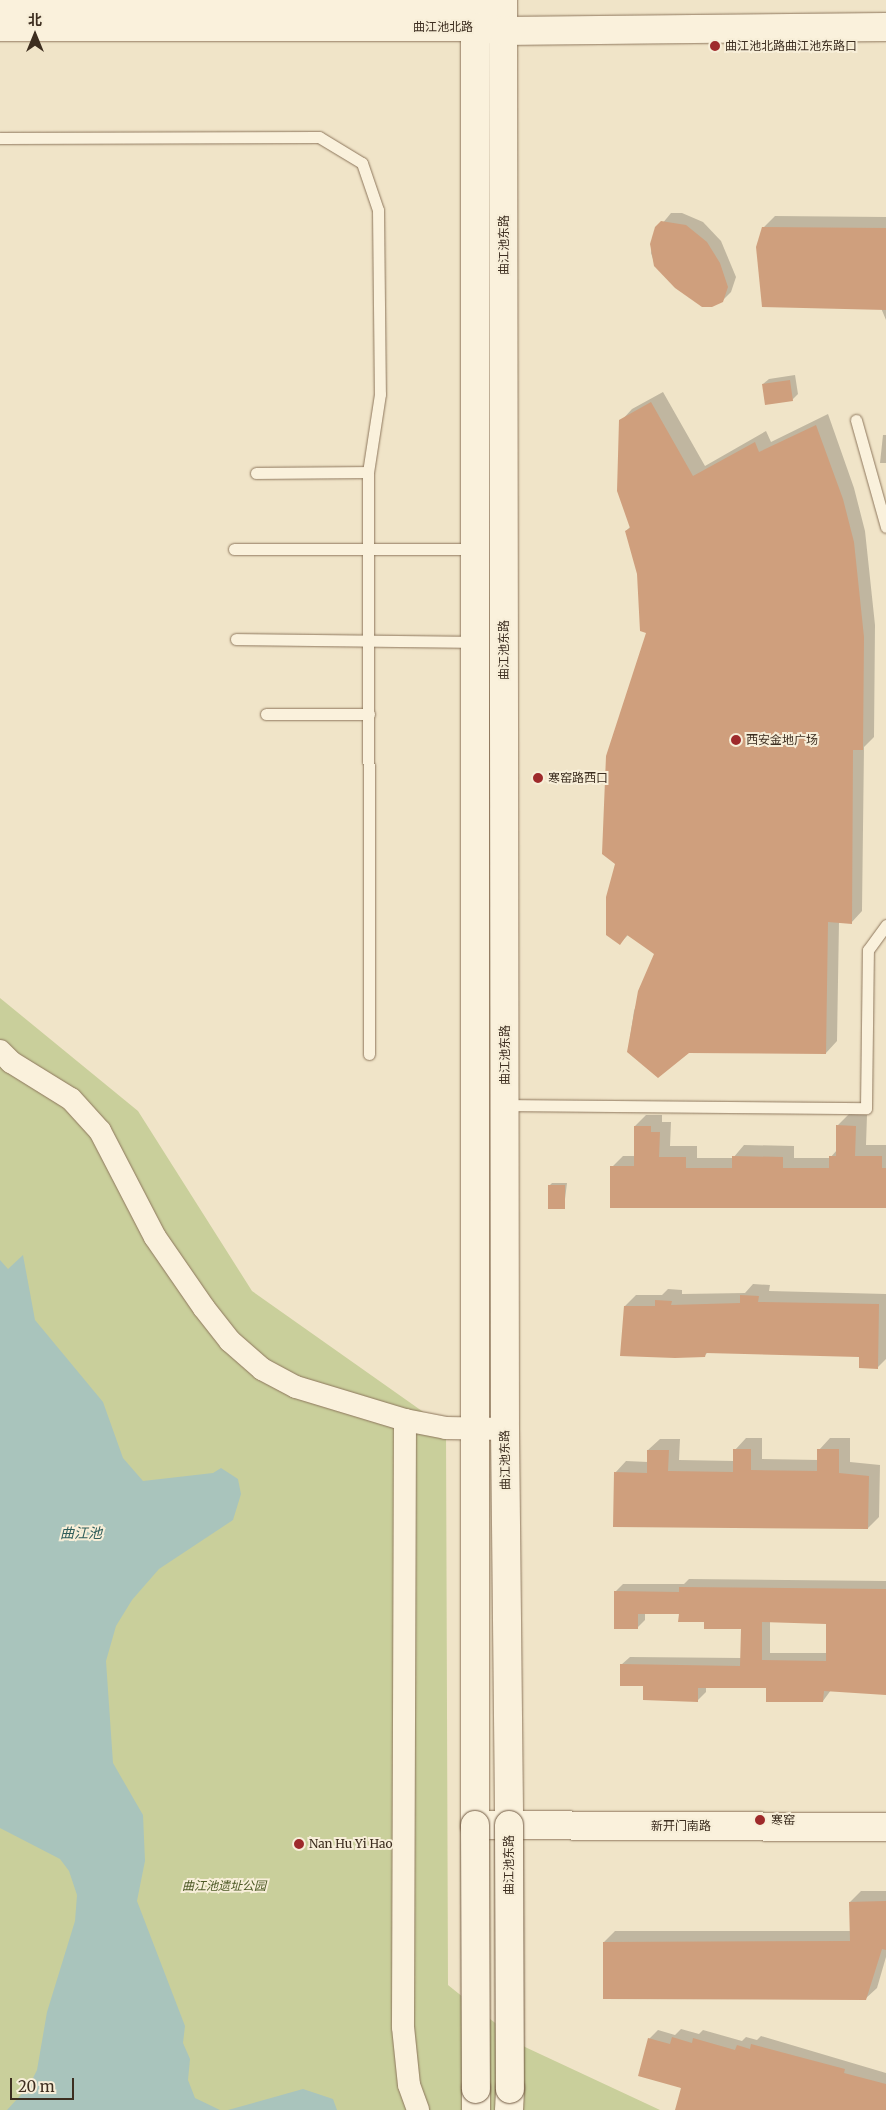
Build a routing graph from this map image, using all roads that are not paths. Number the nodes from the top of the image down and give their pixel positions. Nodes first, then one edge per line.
1 (503, 0) edge
2 (521, 0) edge
3 (0, 2) edge
4 (475, 16) junction
5 (0, 27) edge
6 (886, 27) edge
7 (503, 31) junction
8 (0, 138) edge
9 (856, 420) dead end
10 (256, 472) dead end
11 (368, 472) junction
12 (886, 527) edge
13 (234, 548) dead end
14 (368, 548) junction
15 (477, 548) junction
16 (236, 639) dead end
17 (369, 640) junction
18 (477, 642) junction
19 (266, 714) dead end
20 (369, 714) junction
21 (886, 924) edge
22 (0, 1051) edge
23 (369, 1054) dead end
24 (505, 1105) junction
25 (406, 1420) junction
26 (476, 1429) junction
27 (505, 1429) junction
28 (475, 1825) junction
29 (509, 1825) junction
30 (886, 1827) edge
31 (418, 2110) edge
32 (476, 2110) edge
33 (509, 2110) edge

1 - 2 main road, 曲江池北路
1 - 4 main road, 曲江池北路
1 - 7 main road, 曲江池东路
3 - 4 main road, 曲江池北路
4 - 5 main road, 曲江池北路
4 - 7 main road, 曲江池北路
4 - 15 main road
6 - 7 main road, 曲江池北路
7 - 24 main road, 曲江池东路
8 - 11 lane
9 - 12 lane
10 - 11 lane
11 - 14 lane
13 - 14 lane
14 - 15 lane
14 - 17 lane
15 - 18 main road
16 - 17 lane
17 - 18 lane
17 - 20 lane
18 - 26 main road
19 - 20 lane
20 - 23 lane
21 - 24 lane
22 - 25 street
24 - 27 main road, 曲江池东路
25 - 26 street
25 - 31 street
26 - 27 street
26 - 28 main road
27 - 29 main road, 曲江池东路
28 - 29 main road, 新开门南路
28 - 32 main road, bridge
29 - 30 main road, 新开门南路
29 - 33 main road, 曲江池东路, bridge

